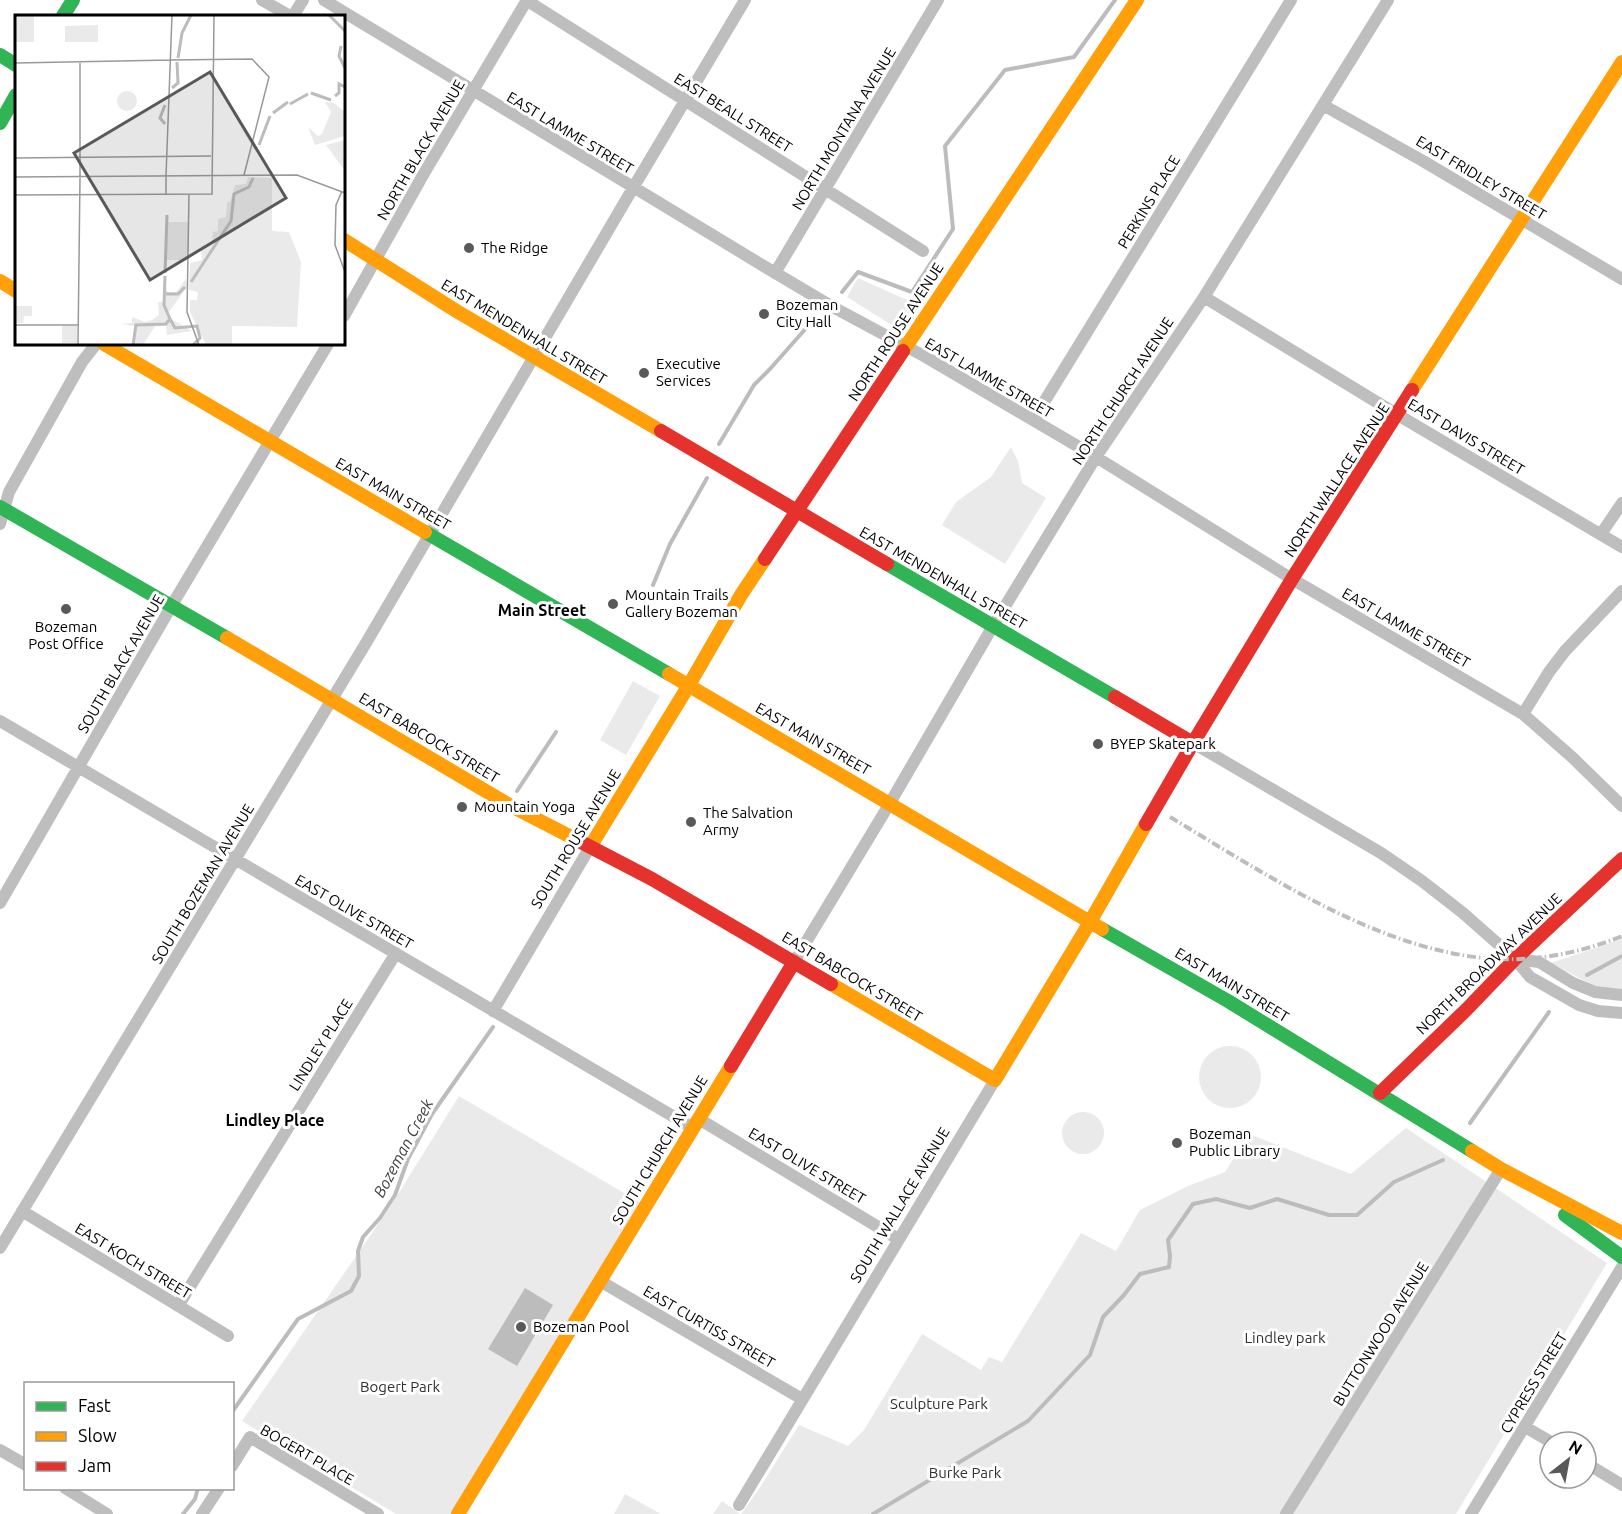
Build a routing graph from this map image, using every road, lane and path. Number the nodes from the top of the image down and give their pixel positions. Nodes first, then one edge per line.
1 (73, 0) edge
2 (262, 0) edge
3 (303, 0) edge
4 (324, 0) edge
5 (526, 0) edge
6 (745, 0) edge
7 (938, 0) edge
8 (1137, 0) edge
9 (1291, 0) edge
10 (1388, 0) edge
11 (64, 15) edge
12 (289, 15) edge
13 (292, 15) edge
14 (0, 55) edge
15 (1622, 62) edge
16 (15, 64) edge
17 (473, 91) junction
18 (15, 97) edge
19 (685, 100) junction
20 (1323, 105) junction
21 (0, 123) edge
22 (633, 188) junction
23 (825, 189) junction
24 (1521, 220) junction
25 (345, 241) edge
26 (923, 250) dead end
27 (374, 260) junction
28 (775, 273) junction
29 (1622, 279) edge
30 (0, 281) edge
31 (15, 290) edge
32 (1204, 297) junction
33 (345, 314) edge
34 (95, 345) edge
35 (106, 345) edge
36 (327, 345) edge
37 (905, 347) junction
38 (534, 357) junction
39 (1398, 415) junction
40 (1033, 420) junction
41 (270, 441) junction
42 (1096, 458) junction
43 (1622, 503) edge
44 (2, 508) edge
45 (797, 510) junction
46 (0, 524) edge
47 (1601, 534) junction
48 (429, 535) junction
49 (1622, 547) edge
50 (1292, 579) junction
51 (1622, 591) edge
52 (172, 605) junction
53 (993, 626) junction
54 (689, 685) junction
55 (332, 700) junction
56 (1523, 714) junction
57 (0, 721) edge
58 (1193, 743) junction
59 (78, 767) junction
60 (890, 803) junction
61 (1622, 806) edge
62 (590, 847) junction
63 (236, 859) junction
64 (1622, 859) edge
65 (0, 903) edge
66 (1090, 922) junction
67 (396, 953) junction
68 (1515, 959) junction
69 (794, 962) junction
70 (1622, 995) edge
71 (493, 1011) junction
72 (1622, 1013) edge
73 (995, 1080) junction
74 (1380, 1093) junction
75 (696, 1123) junction
76 (1501, 1169) junction
77 (22, 1211) junction
78 (1622, 1233) edge
79 (898, 1239) junction
80 (0, 1248) edge
81 (1622, 1257) edge
82 (1622, 1268) edge
83 (600, 1281) junction
84 (178, 1306) junction
85 (228, 1336) dead end
86 (802, 1399) junction
87 (1525, 1427) junction
88 (1538, 1434) edge
89 (0, 1450) edge
90 (234, 1463) edge
91 (24, 1464) edge
92 (1598, 1470) edge
93 (1622, 1485) edge
94 (68, 1490) edge
95 (218, 1490) edge
96 (739, 1505) dead end
97 (107, 1514) edge
98 (202, 1514) edge
99 (378, 1514) edge
100 (458, 1514) edge
101 (1286, 1514) edge
102 (1471, 1514) edge

1 - 11 main road
2 - 12 street
3 - 13 street
4 - 17 street, EAST LAMME STREET
5 - 17 street, NORTH BLACK AVENUE
5 - 19 street, EAST BEALL STREET
6 - 19 street, SOUTH BOZEMAN AVENUE
7 - 23 street, NORTH MONTANA AVENUE
8 - 37 main road, NORTH ROUSE AVENUE
9 - 40 street, PERKINS PLACE
10 - 20 street, NORTH CHURCH AVENUE
14 - 16 main road
15 - 24 main road, NORTH WALLACE AVENUE
17 - 22 street, EAST LAMME STREET
17 - 27 street, NORTH BLACK AVENUE
18 - 21 main road
19 - 22 street, SOUTH BOZEMAN AVENUE
19 - 23 street, EAST BEALL STREET
20 - 24 street, EAST FRIDLEY STREET
20 - 32 street, NORTH CHURCH AVENUE
22 - 28 street, EAST LAMME STREET
22 - 38 street, SOUTH BOZEMAN AVENUE
23 - 26 street, EAST BEALL STREET
23 - 28 street, NORTH MONTANA AVENUE
24 - 29 street, EAST FRIDLEY STREET
24 - 39 main road, NORTH WALLACE AVENUE
25 - 27 main road, EAST MENDENHALL STREET
27 - 33 street, NORTH BLACK AVENUE
27 - 38 main road, EAST MENDENHALL STREET
28 - 37 street, EAST LAMME STREET
30 - 31 main road
32 - 39 street, EAST DAVIS STREET
32 - 42 street, NORTH CHURCH AVENUE
34 - 44 street
35 - 41 main road, EAST MAIN STREET
36 - 41 street
37 - 40 street, EAST LAMME STREET
37 - 45 main road, NORTH ROUSE AVENUE
38 - 45 main road, EAST MENDENHALL STREET
38 - 48 street, SOUTH BOZEMAN AVENUE
39 - 47 street, EAST DAVIS STREET
39 - 50 main road, NORTH WALLACE AVENUE
40 - 42 street, EAST LAMME STREET
41 - 48 main road, EAST MAIN STREET
41 - 52 street, SOUTH BLACK AVENUE
42 - 50 street, EAST LAMME STREET
42 - 53 street, NORTH CHURCH AVENUE
43 - 47 street
44 - 46 street
44 - 52 main road, EAST BABCOCK STREET
45 - 53 main road, EAST MENDENHALL STREET
45 - 54 main road, NORTH ROUSE AVENUE
47 - 49 street, EAST DAVIS STREET
48 - 54 main road, EAST MAIN STREET
48 - 55 street, SOUTH BOZEMAN AVENUE
50 - 56 street, EAST LAMME STREET
50 - 58 main road, NORTH WALLACE AVENUE
51 - 56 street
52 - 55 main road, EAST BABCOCK STREET
52 - 59 street, SOUTH BLACK AVENUE
53 - 58 main road, EAST MENDENHALL STREET
53 - 60 street, NORTH CHURCH AVENUE
54 - 60 main road, EAST MAIN STREET
54 - 62 main road, SOUTH ROUSE AVENUE
55 - 62 main road, EAST BABCOCK STREET
55 - 63 street, SOUTH BOZEMAN AVENUE
56 - 61 street, EAST LAMME STREET
57 - 59 street, EAST OLIVE STREET
58 - 66 main road, NORTH WALLACE AVENUE
58 - 68 street, EAST MENDENHALL STREET
59 - 63 street, EAST OLIVE STREET
59 - 65 street, SOUTH BLACK AVENUE
60 - 66 main road, EAST MAIN STREET
60 - 69 street, SOUTH CHURCH AVENUE
62 - 69 main road, EAST BABCOCK STREET
62 - 71 street, SOUTH ROUSE AVENUE
63 - 67 street, EAST OLIVE STREET
63 - 77 street, SOUTH BOZEMAN AVENUE
64 - 68 main road, NORTH BROADWAY AVENUE
66 - 73 main road, SOUTH WALLACE AVENUE
66 - 74 main road, EAST MAIN STREET
67 - 71 street, EAST OLIVE STREET
67 - 84 street, LINDLEY PLACE
68 - 70 street
68 - 72 street, EAST MENDENHALL STREET
68 - 74 main road, NORTH BROADWAY AVENUE
69 - 73 main road, EAST BABCOCK STREET
69 - 75 main road, SOUTH CHURCH AVENUE
71 - 75 street, EAST OLIVE STREET
73 - 79 street, SOUTH WALLACE AVENUE
74 - 76 main road, EAST MAIN STREET
75 - 79 street, EAST OLIVE STREET
75 - 83 main road, SOUTH CHURCH AVENUE
76 - 78 main road, EAST MAIN STREET
76 - 81 main road, EAST MAIN STREET
76 - 101 street, BUTTONWOOD AVENUE
77 - 80 street, SOUTH BOZEMAN AVENUE
77 - 84 street, EAST KOCH STREET
79 - 86 street, SOUTH WALLACE AVENUE
82 - 87 street, CYPRESS STREET
83 - 86 street, EAST CURTISS STREET
83 - 100 main road, SOUTH CHURCH AVENUE
84 - 85 street, EAST KOCH STREET
86 - 96 street, SOUTH WALLACE AVENUE
87 - 88 street
87 - 102 street, CYPRESS STREET
89 - 91 street
90 - 99 street, BOGERT PLACE
92 - 93 street
94 - 97 street
95 - 98 street

